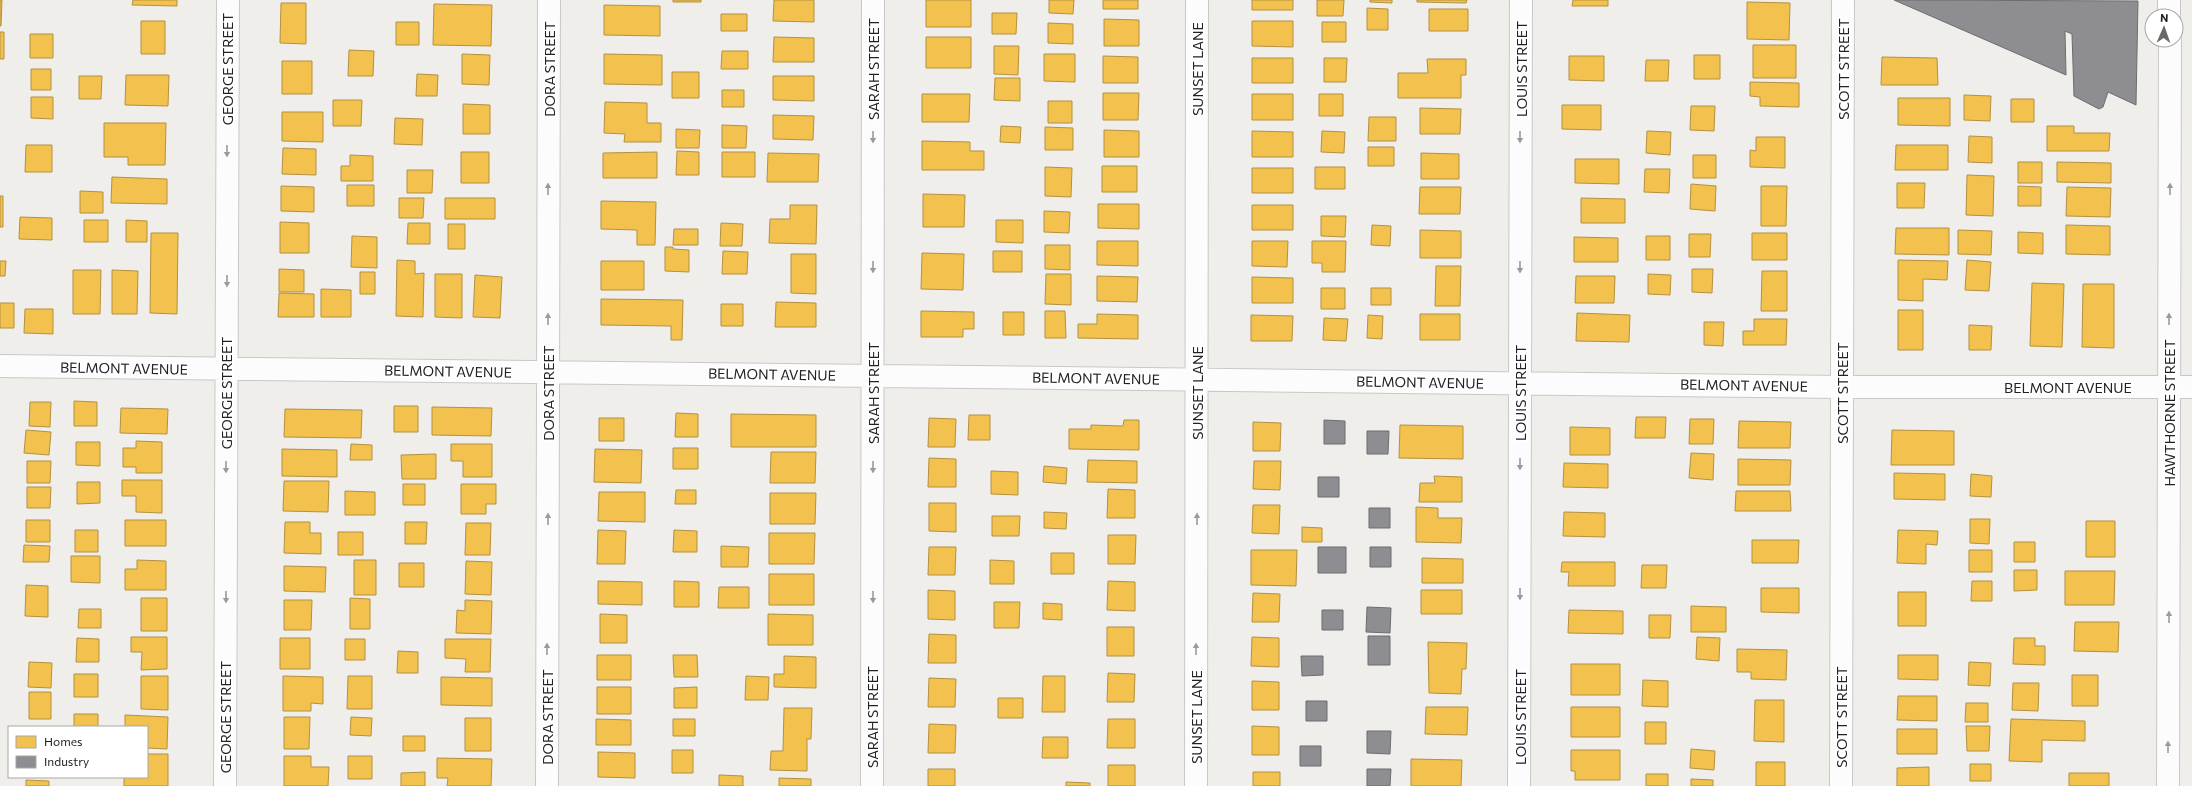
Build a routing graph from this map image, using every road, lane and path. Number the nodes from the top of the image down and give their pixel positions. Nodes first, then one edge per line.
1 (228, 0) edge
2 (549, 0) edge
3 (872, 0) edge
4 (1198, 0) edge
5 (1521, 0) edge
6 (1843, 0) edge
7 (2170, 48) edge
8 (0, 366) edge
9 (226, 369) junction
10 (548, 372) junction
11 (873, 376) junction
12 (1197, 379) junction
13 (1520, 383) junction
14 (1842, 386) junction
15 (2169, 387) junction
16 (2192, 387) edge
17 (225, 786) edge
18 (547, 786) edge
19 (872, 786) edge
20 (1196, 786) edge
21 (1519, 786) edge
22 (1841, 786) edge
23 (2168, 786) edge

1 -> 9 street, GEORGE STREET
10 -> 2 street, DORA STREET
3 -> 11 street, SARAH STREET
4 - 12 street, SUNSET LANE
5 -> 13 street, LOUIS STREET
6 - 14 street, SCOTT STREET
15 -> 7 street, HAWTHORNE STREET
8 - 9 street, BELMONT AVENUE
9 - 10 street, BELMONT AVENUE
9 -> 17 street, GEORGE STREET
10 - 11 street, BELMONT AVENUE
18 -> 10 street, DORA STREET
11 - 12 street, BELMONT AVENUE
11 -> 19 street, SARAH STREET
12 - 13 street, BELMONT AVENUE
20 -> 12 street, SUNSET LANE
13 - 14 street, BELMONT AVENUE
13 -> 21 street, LOUIS STREET
14 - 15 street, BELMONT AVENUE
14 - 22 street, SCOTT STREET
15 - 16 street, BELMONT AVENUE
23 -> 15 street, HAWTHORNE STREET

